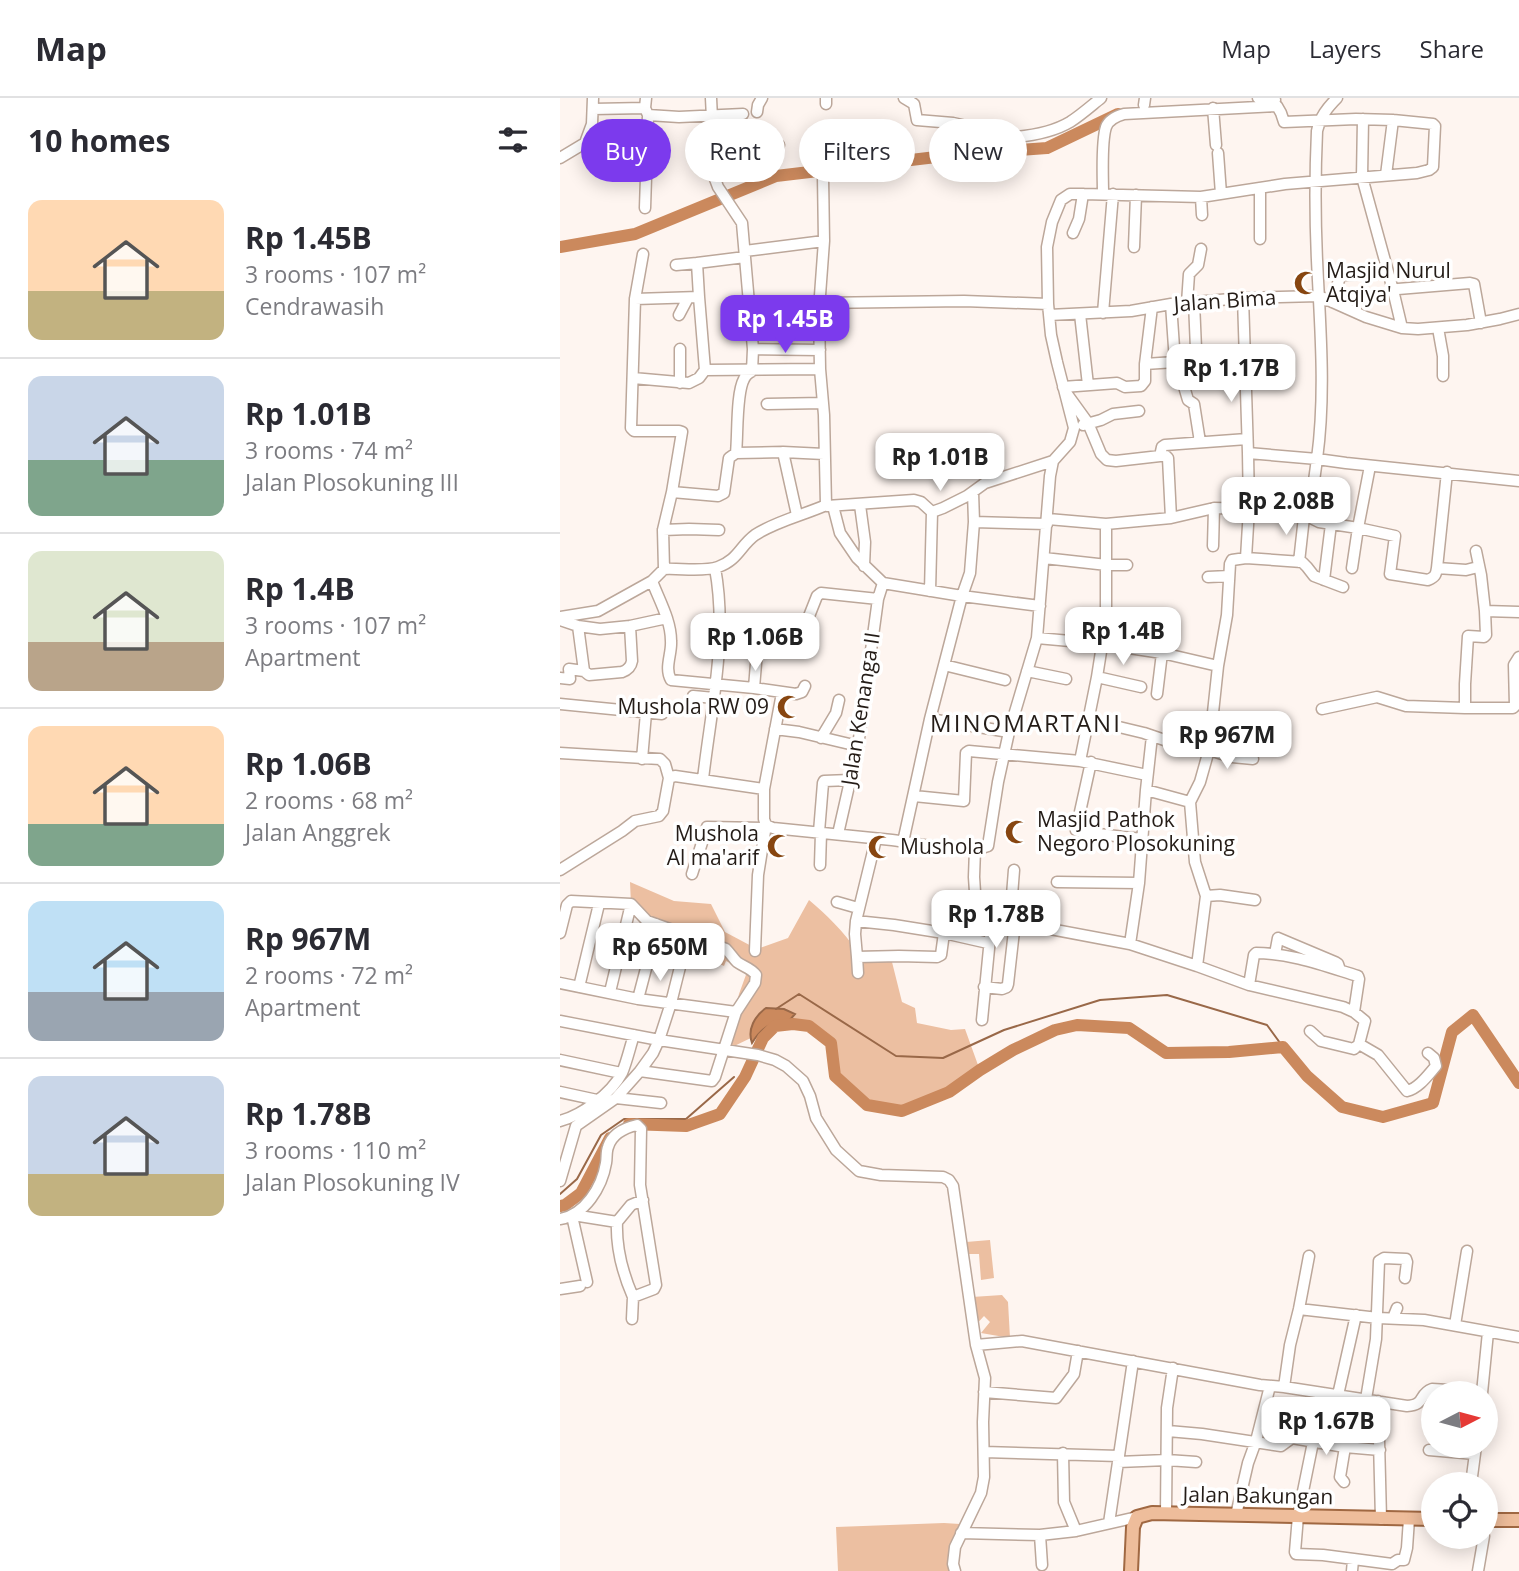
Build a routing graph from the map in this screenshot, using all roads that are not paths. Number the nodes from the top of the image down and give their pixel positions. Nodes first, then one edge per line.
1 (711, 98) edge
2 (762, 98) edge
3 (904, 98) edge
4 (1101, 98) edge
5 (1258, 98) edge
6 (1337, 98) edge
7 (1275, 101) edge
8 (593, 103) edge
9 (646, 107) edge
10 (1213, 108) junction
11 (757, 112) dead end
12 (711, 114) junction
13 (743, 114) dead end
14 (711, 119) edge
15 (1363, 119) junction
16 (1319, 120) junction
17 (1392, 120) junction
18 (560, 158) edge
19 (1386, 175) junction
20 (1362, 177) junction
21 (1316, 181) junction
22 (716, 182) edge
23 (823, 182) edge
24 (1260, 188) junction
25 (1083, 194) junction
26 (1108, 194) junction
27 (1221, 194) junction
28 (1136, 195) junction
29 (1201, 197) junction
30 (645, 208) dead end
31 (1202, 215) dead end
32 (1073, 233) dead end
33 (1260, 239) dead end
34 (824, 242) junction
35 (1134, 247) dead end
36 (1201, 249) dead end
37 (643, 254) dead end
38 (745, 254) junction
39 (697, 263) junction
40 (676, 265) dead end
41 (1372, 274) dead end
42 (1398, 289) dead end
43 (1319, 296) junction
44 (699, 297) junction
45 (688, 298) junction
46 (1243, 298) junction
47 (635, 299) junction
48 (1190, 302) junction
49 (1332, 302) junction
50 (1048, 304) junction
51 (1171, 304) junction
52 (819, 306) junction
53 (1152, 307) junction
54 (751, 312) junction
55 (1103, 313) junction
56 (1080, 314) junction
57 (1519, 314) edge
58 (679, 315) dead end
59 (1049, 315) junction
60 (1481, 323) junction
61 (1438, 327) junction
62 (1402, 328) junction
63 (680, 349) dead end
64 (753, 349) junction
65 (820, 350) junction
66 (1175, 362) junction
67 (1145, 364) junction
68 (820, 369) junction
69 (705, 370) junction
70 (752, 371) junction
71 (1443, 376) dead end
72 (633, 379) junction
73 (680, 383) junction
74 (1183, 383) junction
75 (1088, 385) junction
76 (1064, 389) junction
77 (767, 404) dead end
78 (823, 404) junction
79 (1139, 411) dead end
80 (1083, 425) junction
81 (1247, 439) junction
82 (1200, 442) junction
83 (783, 452) junction
84 (736, 453) junction
85 (1248, 453) junction
86 (824, 454) junction
87 (1160, 456) junction
88 (1317, 459) junction
89 (1053, 461) junction
90 (1370, 466) junction
91 (1447, 472) junction
92 (1519, 481) edge
93 (672, 492) junction
94 (973, 492) junction
95 (860, 505) junction
96 (829, 506) junction
97 (1214, 508) junction
98 (1249, 509) junction
99 (932, 512) junction
100 (797, 515) junction
101 (1307, 517) junction
102 (1171, 518) junction
103 (1047, 521) junction
104 (974, 522) junction
105 (1106, 524) junction
106 (1331, 524) junction
107 (1358, 527) junction
108 (663, 530) junction
109 (719, 530) dead end
110 (1213, 546) dead end
111 (1476, 551) dead end
112 (1044, 558) junction
113 (1246, 558) junction
114 (1299, 562) junction
115 (1107, 565) junction
116 (1127, 565) dead end
117 (864, 566) junction
118 (1478, 567) junction
119 (715, 568) junction
120 (1352, 568) dead end
121 (1437, 568) junction
122 (664, 569) junction
123 (1229, 576) junction
124 (1208, 577) dead end
125 (1324, 580) junction
126 (652, 581) junction
127 (883, 583) junction
128 (1343, 587) dead end
129 (930, 591) junction
130 (962, 596) junction
131 (878, 599) junction
132 (1040, 606) junction
133 (1485, 611) junction
134 (1519, 611) edge
135 (667, 618) junction
136 (560, 619) edge
137 (578, 626) junction
138 (630, 626) junction
139 (1037, 638) junction
140 (1102, 644) junction
141 (1162, 653) junction
142 (1519, 657) edge
143 (944, 665) junction
144 (1218, 666) junction
145 (584, 671) junction
146 (1027, 671) junction
147 (1097, 677) junction
148 (560, 678) edge
149 (1066, 679) dead end
150 (1005, 680) dead end
151 (716, 684) junction
152 (805, 686) dead end
153 (1141, 687) dead end
154 (754, 688) junction
155 (782, 693) junction
156 (1157, 694) dead end
157 (693, 696) dead end
158 (714, 698) junction
159 (839, 700) dead end
160 (560, 704) edge
161 (1465, 708) junction
162 (1322, 709) dead end
163 (646, 713) junction
164 (662, 715) dead end
165 (930, 719) junction
166 (1119, 727) dead end
167 (775, 729) junction
168 (1009, 732) junction
169 (1152, 736) junction
170 (821, 738) junction
171 (858, 746) junction
172 (1182, 746) dead end
173 (1209, 750) junction
174 (560, 753) edge
175 (1004, 754) junction
176 (642, 759) junction
177 (1253, 759) dead end
178 (1085, 762) junction
179 (1147, 775) junction
180 (669, 778) junction
181 (703, 779) junction
182 (850, 780) junction
183 (764, 789) junction
184 (1146, 790) junction
185 (914, 796) junction
186 (1191, 802) junction
187 (766, 827) junction
188 (820, 832) junction
189 (838, 834) junction
190 (876, 839) junction
191 (1142, 839) junction
192 (903, 842) junction
193 (975, 849) junction
194 (820, 865) dead end
195 (560, 870) edge
196 (1014, 870) dead end
197 (691, 874) dead end
198 (1057, 882) dead end
199 (1139, 883) junction
200 (1206, 896) junction
201 (1255, 900) dead end
202 (837, 902) dead end
203 (599, 904) junction
204 (631, 904) junction
205 (563, 907) edge
206 (858, 908) junction
207 (992, 918) junction
208 (856, 921) junction
209 (1012, 922) junction
210 (656, 924) junction
211 (560, 933) edge
212 (944, 933) junction
213 (688, 934) junction
214 (988, 943) junction
215 (1130, 944) junction
216 (755, 951) dead end
217 (1275, 954) junction
218 (858, 957) junction
219 (1197, 966) junction
220 (1340, 971) junction
221 (859, 973) dead end
222 (560, 983) edge
223 (1249, 985) junction
224 (579, 987) junction
225 (984, 987) junction
226 (610, 992) junction
227 (638, 999) junction
228 (671, 1003) junction
229 (736, 1012) junction
230 (1354, 1013) junction
231 (982, 1020) dead end
232 (560, 1021) edge
233 (1310, 1031) dead end
234 (634, 1035) junction
235 (659, 1040) junction
236 (1359, 1044) junction
237 (724, 1049) junction
238 (1427, 1053) dead end
239 (560, 1060) edge
240 (640, 1071) junction
241 (621, 1073) junction
242 (560, 1092) edge
243 (616, 1098) junction
244 (597, 1100) junction
245 (661, 1102) dead end
246 (560, 1122) edge
247 (576, 1126) junction
248 (561, 1178) edge
249 (643, 1200) junction
250 (573, 1215) junction
251 (560, 1219) edge
252 (617, 1222) junction
253 (1467, 1251) dead end
254 (1309, 1255) dead end
255 (1405, 1278) dead end
256 (560, 1289) edge
257 (633, 1297) junction
258 (1397, 1308) dead end
259 (1299, 1309) junction
260 (1356, 1315) junction
261 (1378, 1318) junction
262 (1393, 1318) junction
263 (632, 1319) dead end
264 (1454, 1325) junction
265 (1488, 1332) junction
266 (1519, 1337) edge
267 (976, 1345) junction
268 (1078, 1351) junction
269 (1133, 1361) junction
270 (1173, 1368) junction
271 (1483, 1381) edge
272 (1270, 1386) junction
273 (1284, 1387) junction
274 (984, 1392) junction
275 (1323, 1393) junction
276 (1338, 1395) junction
277 (1366, 1399) junction
278 (1421, 1400) edge
279 (1378, 1401) junction
280 (1168, 1431) junction
281 (1256, 1441) junction
282 (1313, 1441) junction
283 (1345, 1447) junction
284 (1380, 1450) junction
285 (984, 1452) junction
286 (1063, 1453) junction
287 (1118, 1459) junction
288 (1167, 1460) junction
289 (1196, 1462) dead end
290 (1345, 1482) dead end
291 (1166, 1513) junction
292 (1236, 1515) junction
293 (1298, 1516) junction
294 (1137, 1517) junction
295 (1381, 1519) junction
296 (1409, 1519) junction
297 (1421, 1519) edge
298 (1519, 1520) edge
299 (1498, 1521) edge
300 (1110, 1523) junction
301 (1076, 1531) junction
302 (961, 1533) junction
303 (1040, 1535) junction
304 (1481, 1549) edge
305 (1352, 1565) edge
306 (1042, 1566) dead end
307 (955, 1571) edge
308 (1130, 1571) edge
309 (1478, 1571) edge

1 - 12 street
2 - 11 street
3 - 4 street
5 - 7 street
6 - 16 street
7 - 10 street
7 - 16 street
8 - 9 street
8 - 18 street
9 - 12 street
9 - 30 street
10 - 26 street
10 - 27 street
12 - 13 street
12 - 14 street
15 - 16 street
15 - 17 street
15 - 20 street
16 - 21 street
17 - 19 street
17 - 19 street
19 - 20 street
20 - 21 street
20 - 62 street
21 - 24 street
21 - 43 street
22 - 38 street
23 - 34 street
24 - 27 street
24 - 33 street
25 - 26 street
25 - 32 street
25 - 50 street
26 - 28 street
26 - 55 street
27 - 29 street
28 - 29 street
28 - 35 street
29 - 31 street
34 - 38 street
34 - 52 street
36 - 48 street
37 - 47 street
38 - 39 street
38 - 54 street
39 - 40 street
39 - 44 street
41 - 49 street
42 - 60 street
43 - 46 street, Jalan Bima
43 - 49 street, Jalan Bima
43 - 88 street
44 - 45 street
44 - 69 street
45 - 47 street
45 - 58 street
46 - 48 street, Jalan Bima
46 - 81 street
47 - 72 street
48 - 51 street, Jalan Bima
48 - 74 street
49 - 62 street, Jalan Bima
50 - 52 street
50 - 59 street
51 - 53 street, Jalan Bima
51 - 66 street
52 - 54 street
52 - 65 street
53 - 55 street, Jalan Bima
53 - 67 street
54 - 64 street
55 - 56 street, Jalan Bima
56 - 59 street, Jalan Bima
56 - 75 street
57 - 60 street, Jalan Bima
59 - 76 street
60 - 61 street, Jalan Bima
61 - 62 street, Jalan Bima
61 - 71 street
63 - 73 street
64 - 65 street
64 - 70 street
65 - 68 street
66 - 67 street
66 - 74 street
67 - 75 street
68 - 70 street
68 - 78 street
69 - 70 street
69 - 73 street
70 - 84 street
72 - 73 street
72 - 93 street
74 - 82 street
75 - 76 street
76 - 80 street
76 - 80 street
77 - 78 street
78 - 86 street
79 - 80 street
80 - 87 street
80 - 89 street
81 - 82 street
81 - 85 street
82 - 87 street
83 - 84 street
83 - 86 street
83 - 100 street
84 - 93 street
85 - 88 street
85 - 98 street
86 - 96 street
87 - 102 street
88 - 90 street
88 - 101 street
89 - 94 street
89 - 103 street
90 - 91 street
90 - 107 street
91 - 92 street
91 - 121 street
93 - 108 street
94 - 99 street
94 - 104 street
95 - 96 street
95 - 99 street
95 - 117 street
96 - 100 street
96 - 117 street
97 - 98 street
97 - 102 street
97 - 110 street
98 - 101 street
98 - 113 street
99 - 129 street
100 - 119 street
101 - 106 street
101 - 114 street
102 - 105 street
103 - 104 street
103 - 105 street
103 - 112 street
104 - 130 street
105 - 115 street
106 - 107 street
106 - 125 street
107 - 120 street
107 - 121 street
108 - 109 street
108 - 122 street
111 - 118 street
112 - 115 street
112 - 132 street
113 - 114 street
113 - 123 street
114 - 125 street
115 - 116 street
115 - 140 street
117 - 127 street
118 - 121 street
118 - 133 street
119 - 122 street
119 - 151 street
122 - 126 street
123 - 124 street
123 - 144 street
125 - 128 street
126 - 135 street
126 - 136 street
127 - 129 street
127 - 131 street, Jalan Kenanga II
129 - 130 street
130 - 132 street
130 - 143 street
131 - 154 street
131 - 171 street, Jalan Kenanga II
132 - 139 street
133 - 134 street
133 - 161 street
135 - 138 street
135 - 151 street
136 - 137 street
137 - 138 street
137 - 145 street
138 - 145 street
139 - 140 street
139 - 146 street
140 - 141 street
140 - 147 street
141 - 144 street
141 - 156 street
142 - 161 street
143 - 150 street
143 - 165 street
144 - 173 street
145 - 148 street
146 - 149 street
146 - 168 street
147 - 153 street
147 - 178 street
151 - 154 street
151 - 158 street
152 - 155 street
154 - 155 street
155 - 167 street
157 - 158 street
158 - 181 street
159 - 170 street
160 - 163 street
161 - 162 street
163 - 164 street
163 - 176 street
165 - 168 street
165 - 185 street
166 - 169 street
167 - 170 street
167 - 183 street
168 - 175 street
169 - 172 street
169 - 179 street
170 - 171 street
171 - 182 street, Jalan Kenanga II
173 - 177 street
173 - 186 street
174 - 176 street
175 - 178 street
175 - 185 street
175 - 193 street
176 - 180 street
178 - 179 street
178 - 191 street
179 - 184 street
180 - 181 street
180 - 195 street
181 - 183 street
182 - 188 street
182 - 189 street, Jalan Kenanga II
183 - 187 street
184 - 186 street
184 - 191 street
185 - 192 street
186 - 200 street
187 - 188 street
187 - 197 street
187 - 216 street
188 - 189 street
188 - 194 street
189 - 190 street
190 - 192 street
190 - 206 street
191 - 199 street
192 - 193 street
193 - 207 street
196 - 209 street
198 - 199 street
199 - 215 street
200 - 201 street
200 - 219 street
202 - 206 street
203 - 204 street
203 - 205 street
203 - 224 street
204 - 210 street
204 - 226 street
205 - 211 street
206 - 208 street
207 - 209 street
207 - 214 street
208 - 212 street
208 - 218 street
209 - 215 street
209 - 225 street
210 - 213 street
210 - 227 street
212 - 214 street
212 - 218 street
213 - 228 street
213 - 229 street
214 - 225 street
215 - 219 street
217 - 220 street
217 - 220 street
217 - 223 street
218 - 221 street
219 - 223 street
220 - 230 street
222 - 224 street
223 - 230 street
224 - 226 street
225 - 231 street
226 - 227 street
227 - 228 street
228 - 229 street
228 - 235 street
229 - 237 street
230 - 236 street
232 - 234 street
233 - 236 street
234 - 235 street
234 - 241 street
235 - 237 street
235 - 240 street
236 - 238 street
237 - 240 street
237 - 267 street
239 - 241 street
240 - 243 street
241 - 244 street
242 - 244 street
243 - 245 street
243 - 247 street
244 - 246 street
246 - 247 street
247 - 248 street
249 - 250 street
249 - 252 street
249 - 257 street
250 - 251 street
250 - 252 street
250 - 256 street
252 - 257 street
253 - 264 street
254 - 259 street
255 - 261 street
257 - 263 street
258 - 262 street
259 - 260 street
259 - 273 street
260 - 261 street
260 - 276 street
261 - 262 street
261 - 277 street
262 - 264 street
264 - 265 street
265 - 266 street
265 - 271 street
267 - 268 street
267 - 274 street
268 - 269 street
268 - 274 street
269 - 270 street
269 - 287 street
270 - 272 street
270 - 280 street
272 - 273 street
272 - 281 street
273 - 275 street
274 - 285 street
275 - 276 street
275 - 282 street
276 - 277 street
277 - 279 street
278 - 279 street
279 - 284 street
280 - 281 street
280 - 288 street
281 - 282 street
281 - 292 street
282 - 283 street
282 - 293 street
283 - 284 street
283 - 290 street
284 - 295 street
285 - 286 street
285 - 302 street
286 - 287 street
286 - 301 street
287 - 288 street
287 - 300 street
288 - 289 street
288 - 291 street
291 - 292 main road, Jalan Bakungan
291 - 294 main road, Jalan Bakungan
292 - 293 main road, Jalan Bakungan
293 - 295 main road, Jalan Bakungan
293 - 305 street
294 - 300 street
294 - 308 main road
295 - 296 main road, Jalan Bakungan
296 - 297 main road, Jalan Bakungan
296 - 305 street
298 - 299 main road
300 - 301 street
301 - 303 street
302 - 303 street
302 - 307 street
303 - 306 street
304 - 309 street

